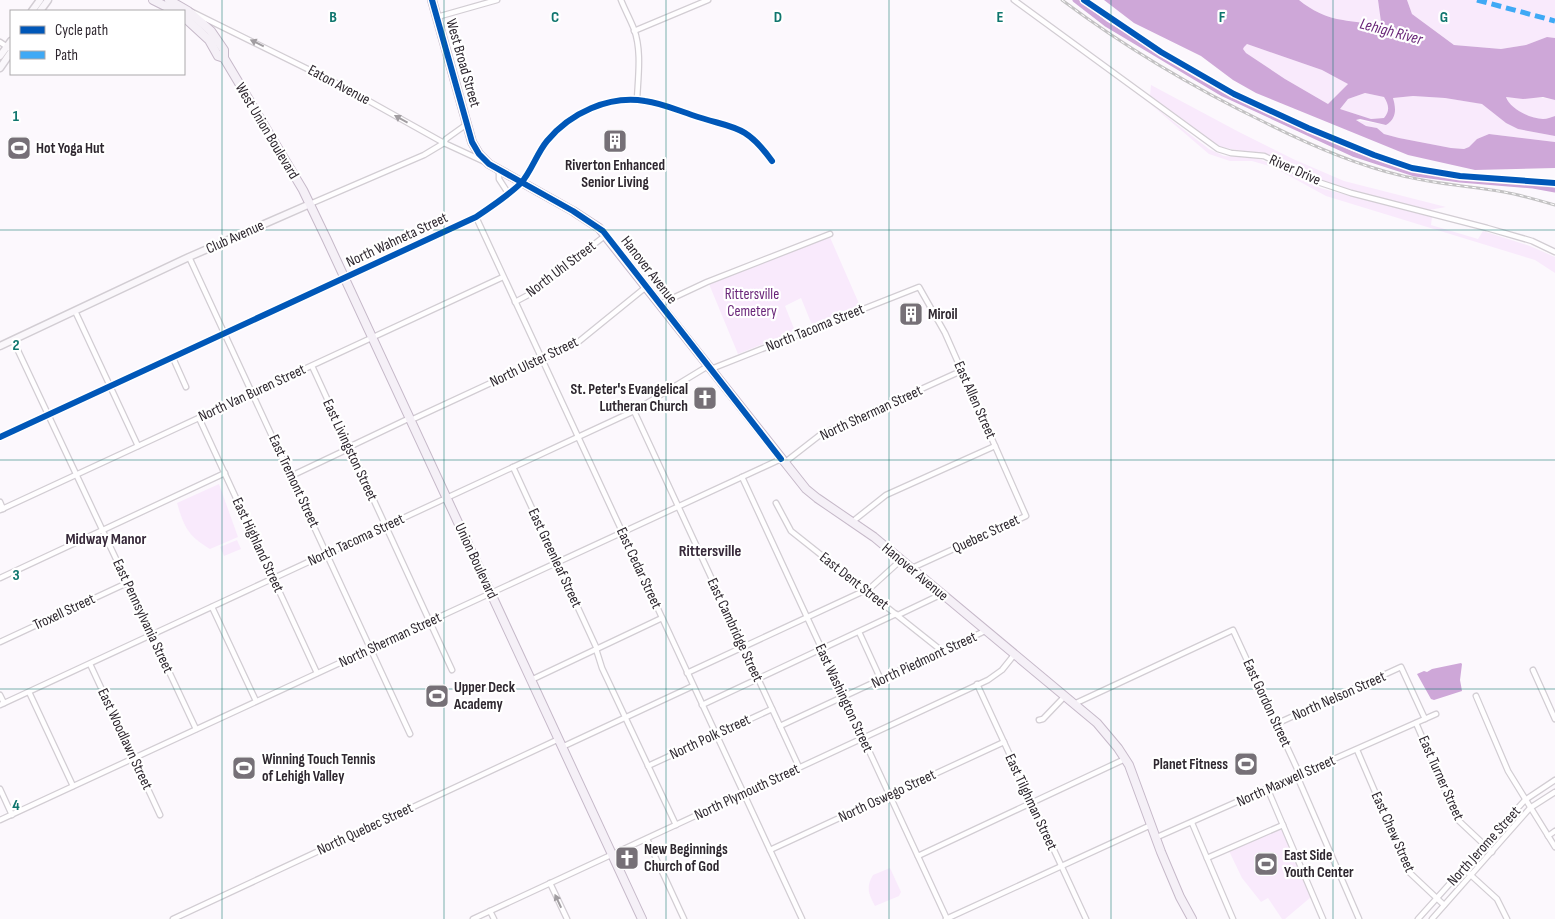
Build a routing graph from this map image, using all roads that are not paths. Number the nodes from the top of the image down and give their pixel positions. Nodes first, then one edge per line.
1 (153, 0) edge
2 (169, 0) edge
3 (432, 0) edge
4 (496, 0) edge
5 (621, 0) edge
6 (708, 0) edge
7 (1014, 0) edge
8 (173, 10) edge
9 (181, 10) edge
10 (186, 14) edge
11 (437, 17) junction
12 (634, 31) junction
13 (0, 42) edge
14 (10, 47) edge
15 (0, 56) edge
16 (0, 68) edge
17 (637, 100) junction
18 (467, 124) junction
19 (469, 132) joint
20 (444, 143) junction
21 (772, 160) dead end
22 (489, 164) junction
23 (499, 169) junction
24 (522, 182) junction
25 (508, 193) junction
26 (310, 204) junction
27 (476, 217) junction
28 (830, 234) dead end
29 (606, 235) junction
30 (1555, 252) edge
31 (189, 257) junction
32 (503, 277) junction
33 (345, 278) junction
34 (646, 287) junction
35 (919, 287) joint
36 (515, 302) junction
37 (660, 304) junction
38 (75, 311) junction
39 (225, 333) junction
40 (372, 337) junction
41 (13, 340) junction
42 (0, 346) edge
43 (173, 358) junction
44 (542, 360) junction
45 (312, 366) junction
46 (709, 368) junction
47 (962, 371) junction
48 (111, 386) junction
49 (186, 387) dead end
50 (253, 393) junction
51 (634, 411) junction
52 (49, 414) junction
53 (199, 418) junction
54 (411, 419) junction
55 (0, 437) edge
56 (578, 437) junction
57 (138, 446) junction
58 (995, 446) junction
59 (349, 448) junction
60 (783, 461) junction
61 (513, 467) junction
62 (225, 473) junction
63 (77, 474) junction
64 (291, 476) junction
65 (742, 477) junction
66 (447, 498) junction
67 (0, 502) edge
68 (776, 503) dead end
69 (678, 506) junction
70 (2, 509) edge
71 (1026, 516) joint
72 (852, 522) junction
73 (386, 526) junction
74 (103, 531) junction
75 (622, 532) junction
76 (327, 554) junction
77 (901, 560) junction
78 (557, 562) junction
79 (912, 568) junction
80 (0, 578) edge
81 (274, 578) junction
82 (127, 583) junction
83 (866, 590) junction
84 (491, 593) junction
85 (942, 594) junction
86 (212, 607) junction
87 (897, 614) junction
88 (807, 617) junction
89 (662, 618) junction
90 (430, 621) junction
91 (985, 631) junction
92 (859, 632) junction
93 (152, 635) junction
94 (0, 642) edge
95 (743, 646) junction
96 (371, 648) junction
97 (597, 649) junction
98 (822, 650) junction
99 (942, 651) junction
100 (1014, 654) junction
101 (90, 664) junction
102 (1401, 667) joint
103 (452, 670) dead end
104 (1533, 670) dead end
105 (318, 673) junction
106 (687, 673) junction
107 (758, 679) junction
108 (531, 680) junction
109 (881, 680) junction
110 (977, 684) junction
111 (693, 686) junction
112 (29, 692) junction
113 (0, 695) edge
114 (1065, 696) junction
115 (1476, 696) dead end
116 (844, 697) junction
117 (256, 702) junction
118 (2, 704) edge
119 (1074, 704) junction
120 (702, 705) junction
121 (772, 709) junction
122 (1436, 714) dead end
123 (625, 718) junction
124 (1425, 719) junction
125 (1039, 720) dead end
126 (1555, 720) edge
127 (1416, 723) junction
128 (1276, 724) junction
129 (780, 726) junction
130 (196, 729) junction
131 (410, 734) dead end
132 (716, 735) junction
133 (863, 738) junction
134 (559, 739) junction
135 (1004, 742) junction
136 (562, 747) junction
137 (1357, 750) junction
138 (134, 758) junction
139 (1125, 759) junction
140 (648, 766) junction
141 (799, 767) junction
142 (1299, 776) junction
143 (1555, 780) edge
144 (73, 786) junction
145 (0, 788) edge
146 (1268, 790) junction
147 (1555, 792) edge
148 (744, 794) junction
149 (889, 795) junction
150 (1525, 800) junction
151 (1032, 803) junction
152 (1530, 808) junction
153 (12, 815) junction
154 (160, 815) dead end
155 (0, 820) edge
156 (1192, 822) junction
157 (1283, 824) junction
158 (1151, 825) junction
159 (676, 826) junction
160 (1555, 831) edge
161 (1548, 836) junction
162 (1155, 838) junction
163 (647, 839) junction
164 (1484, 845) junction
165 (1555, 848) edge
166 (770, 850) junction
167 (1492, 852) junction
168 (612, 855) junction
169 (918, 856) junction
170 (1207, 858) junction
171 (1061, 866) junction
172 (1463, 868) junction
173 (1471, 875) junction
174 (550, 883) junction
175 (1437, 899) junction
176 (1444, 905) junction
177 (490, 911) junction
178 (172, 919) edge
179 (473, 919) edge
180 (494, 919) edge
181 (567, 919) edge
182 (642, 919) edge
183 (684, 919) edge
184 (802, 919) edge
185 (946, 919) edge
186 (1086, 919) edge
187 (1192, 919) edge
188 (1233, 919) edge
189 (1323, 919) edge
190 (1359, 919) edge
191 (1418, 919) edge
192 (1432, 919) edge
193 (1507, 919) edge

1 - 8 main road
2 - 9 main road, West Union Boulevard
3 - 11 main road, West Broad Street
4 - 11 street
5 - 12 street
6 - 12 street
7 - 30 street, River Drive
20 -> 10 street, Eaton Avenue
10 - 26 main road, West Union Boulevard
11 - 18 main road, West Broad Street
12 - 17 street
13 - 14 street
14 - 15 street
14 - 16 street
17 - 21 street, North Wahneta Street
17 - 24 street, North Wahneta Street
18 - 19 main road, West Broad Street
18 - 20 street, Club Avenue
19 - 22 main road, Hanover Avenue
20 - 22 street, Eaton Avenue
20 - 26 street, Club Avenue
22 - 23 main road, Hanover Avenue
23 - 24 main road, Hanover Avenue
23 - 25 street
24 - 25 street, North Wahneta Street
24 - 29 main road, Hanover Avenue
25 - 27 street, North Wahneta Street
26 - 31 street, Club Avenue
26 - 33 main road, Union Boulevard
27 - 32 street, East Cedar Street
27 - 33 street, North Wahneta Street
28 - 37 street
29 - 34 main road, Hanover Avenue
29 - 36 street, North Uhl Street
31 - 38 street, Club Avenue
31 - 39 street, East Tremont Street
32 - 36 street, East Cedar Street
32 - 40 street, North Van Buren Street
33 - 39 street, North Wahneta Street
33 - 40 main road, Union Boulevard
34 - 37 main road, Hanover Avenue
34 - 44 street, North Ulster Street
35 - 46 street, North Tacoma Street
35 - 47 street, East Allen Street
36 - 44 street, East Cedar Street
37 - 46 main road, Hanover Avenue
38 - 41 street, Club Avenue
38 - 48 street
39 - 43 street, North Wahneta Street
39 - 50 street, East Tremont Street
40 - 45 street, North Van Buren Street
40 - 54 main road, Union Boulevard
41 - 42 street, Club Avenue
41 - 52 street, East Pennsylvania Street
43 - 48 street, North Wahneta Street
43 - 49 street
44 - 54 street, North Ulster Street
44 - 56 street, East Cedar Street
45 - 50 street, North Van Buren Street
45 - 59 street, East Livingston Street
46 - 51 street, North Tacoma Street
46 - 60 main road, Hanover Avenue
47 - 58 street, East Allen Street
47 - 60 street, North Sherman Street
48 - 52 street, North Wahneta Street
48 - 57 street
50 - 53 street, North Van Buren Street
50 - 64 street, East Tremont Street
51 - 56 street, North Tacoma Street
51 - 69 street, East Cambridge Street
52 - 55 street, North Wahneta Street
52 - 63 street, East Pennsylvania Street
53 - 57 street, North Van Buren Street
53 - 62 street, East Highland Street
54 - 59 street, North Ulster Street
54 - 66 main road, Union Boulevard
56 - 61 street, North Tacoma Street
56 - 75 street, East Cedar Street
57 - 63 street, North Van Buren Street
58 - 71 street, East Allen Street
58 - 72 street
59 - 64 street, North Ulster Street
59 - 73 street, East Livingston Street
60 - 65 street, North Sherman Street
60 - 72 main road, Hanover Avenue
61 - 66 street, North Tacoma Street
61 - 78 street, East Greenleaf Street
62 - 74 street
62 - 81 street, East Highland Street
63 - 70 street, North Van Buren Street
63 - 74 street, East Pennsylvania Street
64 - 76 street, East Tremont Street
65 - 69 street, North Sherman Street
65 - 88 street, East Washington Street
66 - 73 street, North Tacoma Street
66 - 84 main road, Union Boulevard
67 - 70 street
68 - 83 street, East Dent Street
69 - 75 street, North Sherman Street
69 - 95 street, East Cambridge Street
71 - 79 street, Quebec Street
72 - 77 main road, Hanover Avenue
73 - 76 street, North Tacoma Street
73 - 90 street, East Livingston Street
74 - 80 street
74 - 82 street, East Pennsylvania Street
75 - 78 street, North Sherman Street
75 - 89 street, East Cedar Street
76 - 81 street, North Tacoma Street
76 - 96 street, East Tremont Street
77 - 79 main road, Hanover Avenue
77 - 83 street
78 - 84 street, North Sherman Street
78 - 97 street, East Greenleaf Street
79 - 85 main road, Hanover Avenue
81 - 86 street, North Tacoma Street
81 - 105 street, East Highland Street
82 - 93 street, East Pennsylvania Street
82 - 94 street, Troxell Street
83 - 87 street, East Dent Street
83 - 88 street
84 - 90 street, North Sherman Street
84 - 108 main road, Union Boulevard
85 - 87 street
85 - 91 main road, Hanover Avenue
86 - 93 street, North Tacoma Street
86 - 117 street
87 - 92 street
87 - 99 street, East Dent Street
88 - 95 street
88 - 98 street, East Washington Street
89 - 97 street
89 - 106 street, East Cedar Street
90 - 96 street, North Sherman Street
90 - 103 street, East Livingston Street
91 - 99 street, North Piedmont Street
91 - 100 main road, Hanover Avenue
92 - 98 street
92 - 109 street
93 - 101 street, North Tacoma Street
93 - 130 street, East Pennsylvania Street
95 - 106 street
95 - 107 street, East Cambridge Street
96 - 105 street, North Sherman Street
96 - 131 street, East Tremont Street
97 - 108 street
97 - 123 street, East Greenleaf Street
98 - 107 street
98 - 116 street, East Washington Street
99 - 109 street, North Piedmont Street
100 - 110 street, North Plymouth Street
100 - 114 main road, Hanover Avenue
101 - 112 street, North Tacoma Street
101 - 138 street, East Woodlawn Street
102 - 124 street, East Turner Street
102 - 128 street, North Nelson Street
104 - 126 street
105 - 117 street, North Sherman Street
106 - 111 street, East Cedar Street
107 - 120 street
107 - 121 street, East Cambridge Street
108 - 134 main road, Union Boulevard
109 - 116 street, North Piedmont Street
110 - 133 street, North Plymouth Street
110 - 135 street, East Tilghman Street
111 - 120 street, East Cedar Street
111 - 123 street
112 - 118 street, North Tacoma Street
112 - 144 street
113 - 118 street
114 - 119 main road, Hanover Avenue
114 - 125 street
115 - 150 street
116 - 129 street, North Piedmont Street
116 - 133 street, East Washington Street
117 - 130 street, North Sherman Street
119 - 128 street, East Gordon Street
119 - 139 main road, Hanover Avenue
120 - 132 street, East Cedar Street
121 - 129 street, East Cambridge Street
121 - 132 street, North Polk Street
122 - 124 street, North Maxwell Street
123 - 136 street
123 - 140 street, East Greenleaf Street
124 - 127 street, North Maxwell Street
127 - 137 street, North Maxwell Street
127 - 164 street, East Turner Street
128 - 142 street, East Gordon Street
129 - 141 street, East Cambridge Street
130 - 138 street, North Sherman Street
132 - 140 street, North Polk Street
132 - 148 street, East Cedar Street
133 - 141 street, North Plymouth Street
133 - 149 street, East Washington Street
134 - 136 main road, Union Boulevard
134 - 178 street, North Quebec Street
135 - 149 street, North Oswego Street
135 - 151 street, East Tilghman Street
136 - 168 main road, Union Boulevard
137 - 142 street, North Maxwell Street
137 - 175 street, East Chew Street
138 - 144 street, North Sherman Street
138 - 154 street, East Woodlawn Street
139 - 151 street
139 - 158 main road, Hanover Avenue
140 - 159 street, East Greenleaf Street
141 - 148 street, North Plymouth Street
142 - 146 street, North Maxwell Street
142 - 190 street, East Gordon Street
143 - 150 street, North Jerome Street
144 - 153 street, North Sherman Street
145 - 153 street
146 - 156 street, North Maxwell Street
146 - 157 street
147 - 152 street, North Jerome Street
148 - 159 street, North Plymouth Street
148 - 166 street, East Cedar Street
149 - 166 street, North Oswego Street
149 - 169 street, East Washington Street
150 - 152 street
150 - 164 street, North Jerome Street
151 - 169 street
151 - 171 street, East Tilghman Street
152 - 161 street
152 - 167 street, North Jerome Street
153 - 155 street, North Sherman Street
156 - 162 street, North Maxwell Street
156 - 170 street
157 - 170 street
157 - 189 street
158 - 162 main road, Hanover Avenue
158 - 171 street
159 - 163 street, North Plymouth Street
160 - 161 street
161 - 165 street
162 - 187 main road, Hanover Avenue
163 - 168 street, North Plymouth Street
163 - 183 street
164 - 167 street, East Turner Street
164 - 172 street, North Jerome Street
166 - 184 street, East Cedar Street
167 - 173 street, North Jerome Street
168 - 174 street, North Plymouth Street
168 - 182 main road, Union Boulevard
169 - 185 street, East Washington Street
170 - 188 street
171 - 185 street
171 - 186 street, East Tilghman Street
172 - 173 street
172 - 175 street, North Jerome Street
173 - 176 street, North Jerome Street
173 - 193 street
174 - 177 street, North Plymouth Street
181 -> 174 street
175 - 176 street, East Chew Street
175 - 191 street, North Jerome Street
176 - 192 street, North Jerome Street
177 - 179 street, North Plymouth Street
177 - 180 street

